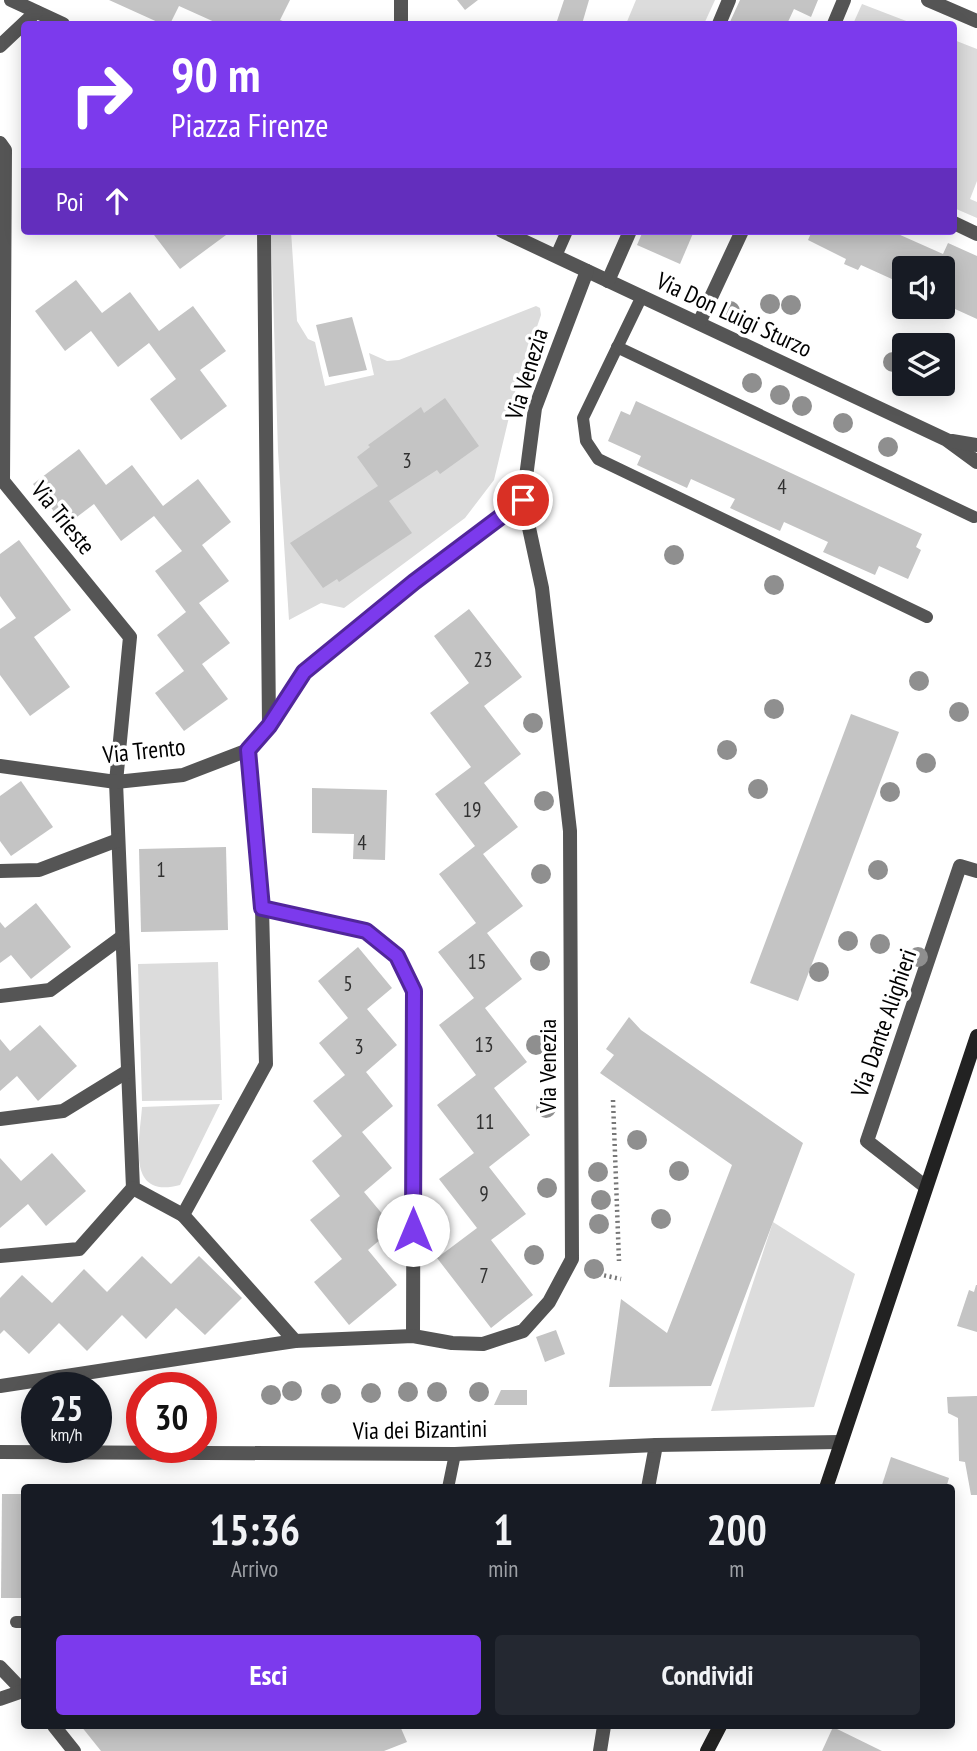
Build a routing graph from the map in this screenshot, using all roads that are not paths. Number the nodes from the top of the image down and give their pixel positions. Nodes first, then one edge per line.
1 (11, 0) edge
2 (401, 0) edge
3 (729, 0) edge
4 (844, 0) edge
5 (928, 0) edge
6 (36, 12) junction
7 (26, 21) edge
8 (56, 21) edge
9 (401, 21) edge
10 (720, 21) edge
11 (835, 21) edge
12 (977, 21) edge
13 (21, 26) edge
14 (0, 46) edge
15 (0, 143) edge
16 (957, 224) edge
17 (977, 234) edge
18 (264, 235) edge
19 (511, 235) edge
20 (565, 235) edge
21 (628, 235) edge
22 (740, 235) edge
23 (556, 256) junction
24 (587, 271) junction
25 (608, 281) junction
26 (642, 296) junction
27 (699, 323) junction
28 (617, 347) junction
29 (947, 440) junction
30 (977, 445) edge
31 (977, 462) edge
32 (523, 500) junction
33 (974, 517) dead end
34 (927, 617) dead end
35 (269, 726) junction
36 (248, 750) junction
37 (0, 766) edge
38 (116, 782) junction
39 (118, 840) junction
40 (977, 871) edge
41 (0, 872) edge
42 (262, 908) junction
43 (122, 937) junction
44 (0, 996) edge
45 (977, 1036) edge
46 (128, 1071) junction
47 (0, 1119) edge
48 (926, 1186) junction
49 (133, 1188) junction
50 (183, 1214) junction
51 (0, 1256) edge
52 (412, 1336) junction
53 (295, 1341) junction
54 (0, 1386) edge
55 (840, 1442) junction
56 (656, 1445) junction
57 (0, 1452) edge
58 (455, 1454) junction
59 (449, 1484) edge
60 (649, 1484) edge
61 (827, 1484) edge
62 (0, 1667) edge
63 (21, 1689) edge
64 (21, 1693) edge
65 (0, 1699) edge
66 (56, 1729) edge
67 (604, 1729) edge
68 (718, 1729) edge
69 (74, 1751) edge
70 (600, 1751) edge
71 (707, 1751) edge

1 - 6 street
2 - 9 street
3 - 10 street
4 - 11 street
5 - 12 street
6 - 7 street
6 - 8 street
13 - 14 street
15 - 38 street, Via Trieste
16 - 17 street
18 - 35 street
19 - 23 street, Via Don Luigi Sturzo
20 - 23 lane
21 - 25 street
22 - 27 street
23 - 24 street, Via Don Luigi Sturzo
24 - 25 street, Via Don Luigi Sturzo
24 - 32 street, Via Venezia
25 - 26 street, Via Don Luigi Sturzo
26 - 27 street, Via Don Luigi Sturzo
26 - 28 lane
27 - 29 street, Via Don Luigi Sturzo
28 - 33 lane
28 - 34 lane
29 - 30 street
29 - 31 street
32 - 35 street
32 - 52 street, Via Venezia
35 - 36 street
36 - 38 street, Via Trento
36 - 42 street
37 - 38 street, Via Trento
38 - 39 street, Via Trieste
39 - 41 street
39 - 43 street, Via Trieste
40 - 48 street, Via Dante Alighieri
42 - 50 street
42 - 52 street
43 - 44 street
43 - 46 street, Via Trieste
45 - 48 main road
46 - 47 street
46 - 49 street, Via Trieste
48 - 55 main road
49 - 50 street
49 - 51 street
50 - 53 street
52 - 53 street, Via Venezia
53 - 54 street, Via Venezia
55 - 56 street, Via dei Bizantini
55 - 61 main road
56 - 58 street, Via dei Bizantini
56 - 60 street
57 - 58 street, Via dei Bizantini
58 - 59 lane
62 - 63 street
64 - 65 street
66 - 69 street
67 - 70 street
68 - 71 main road

